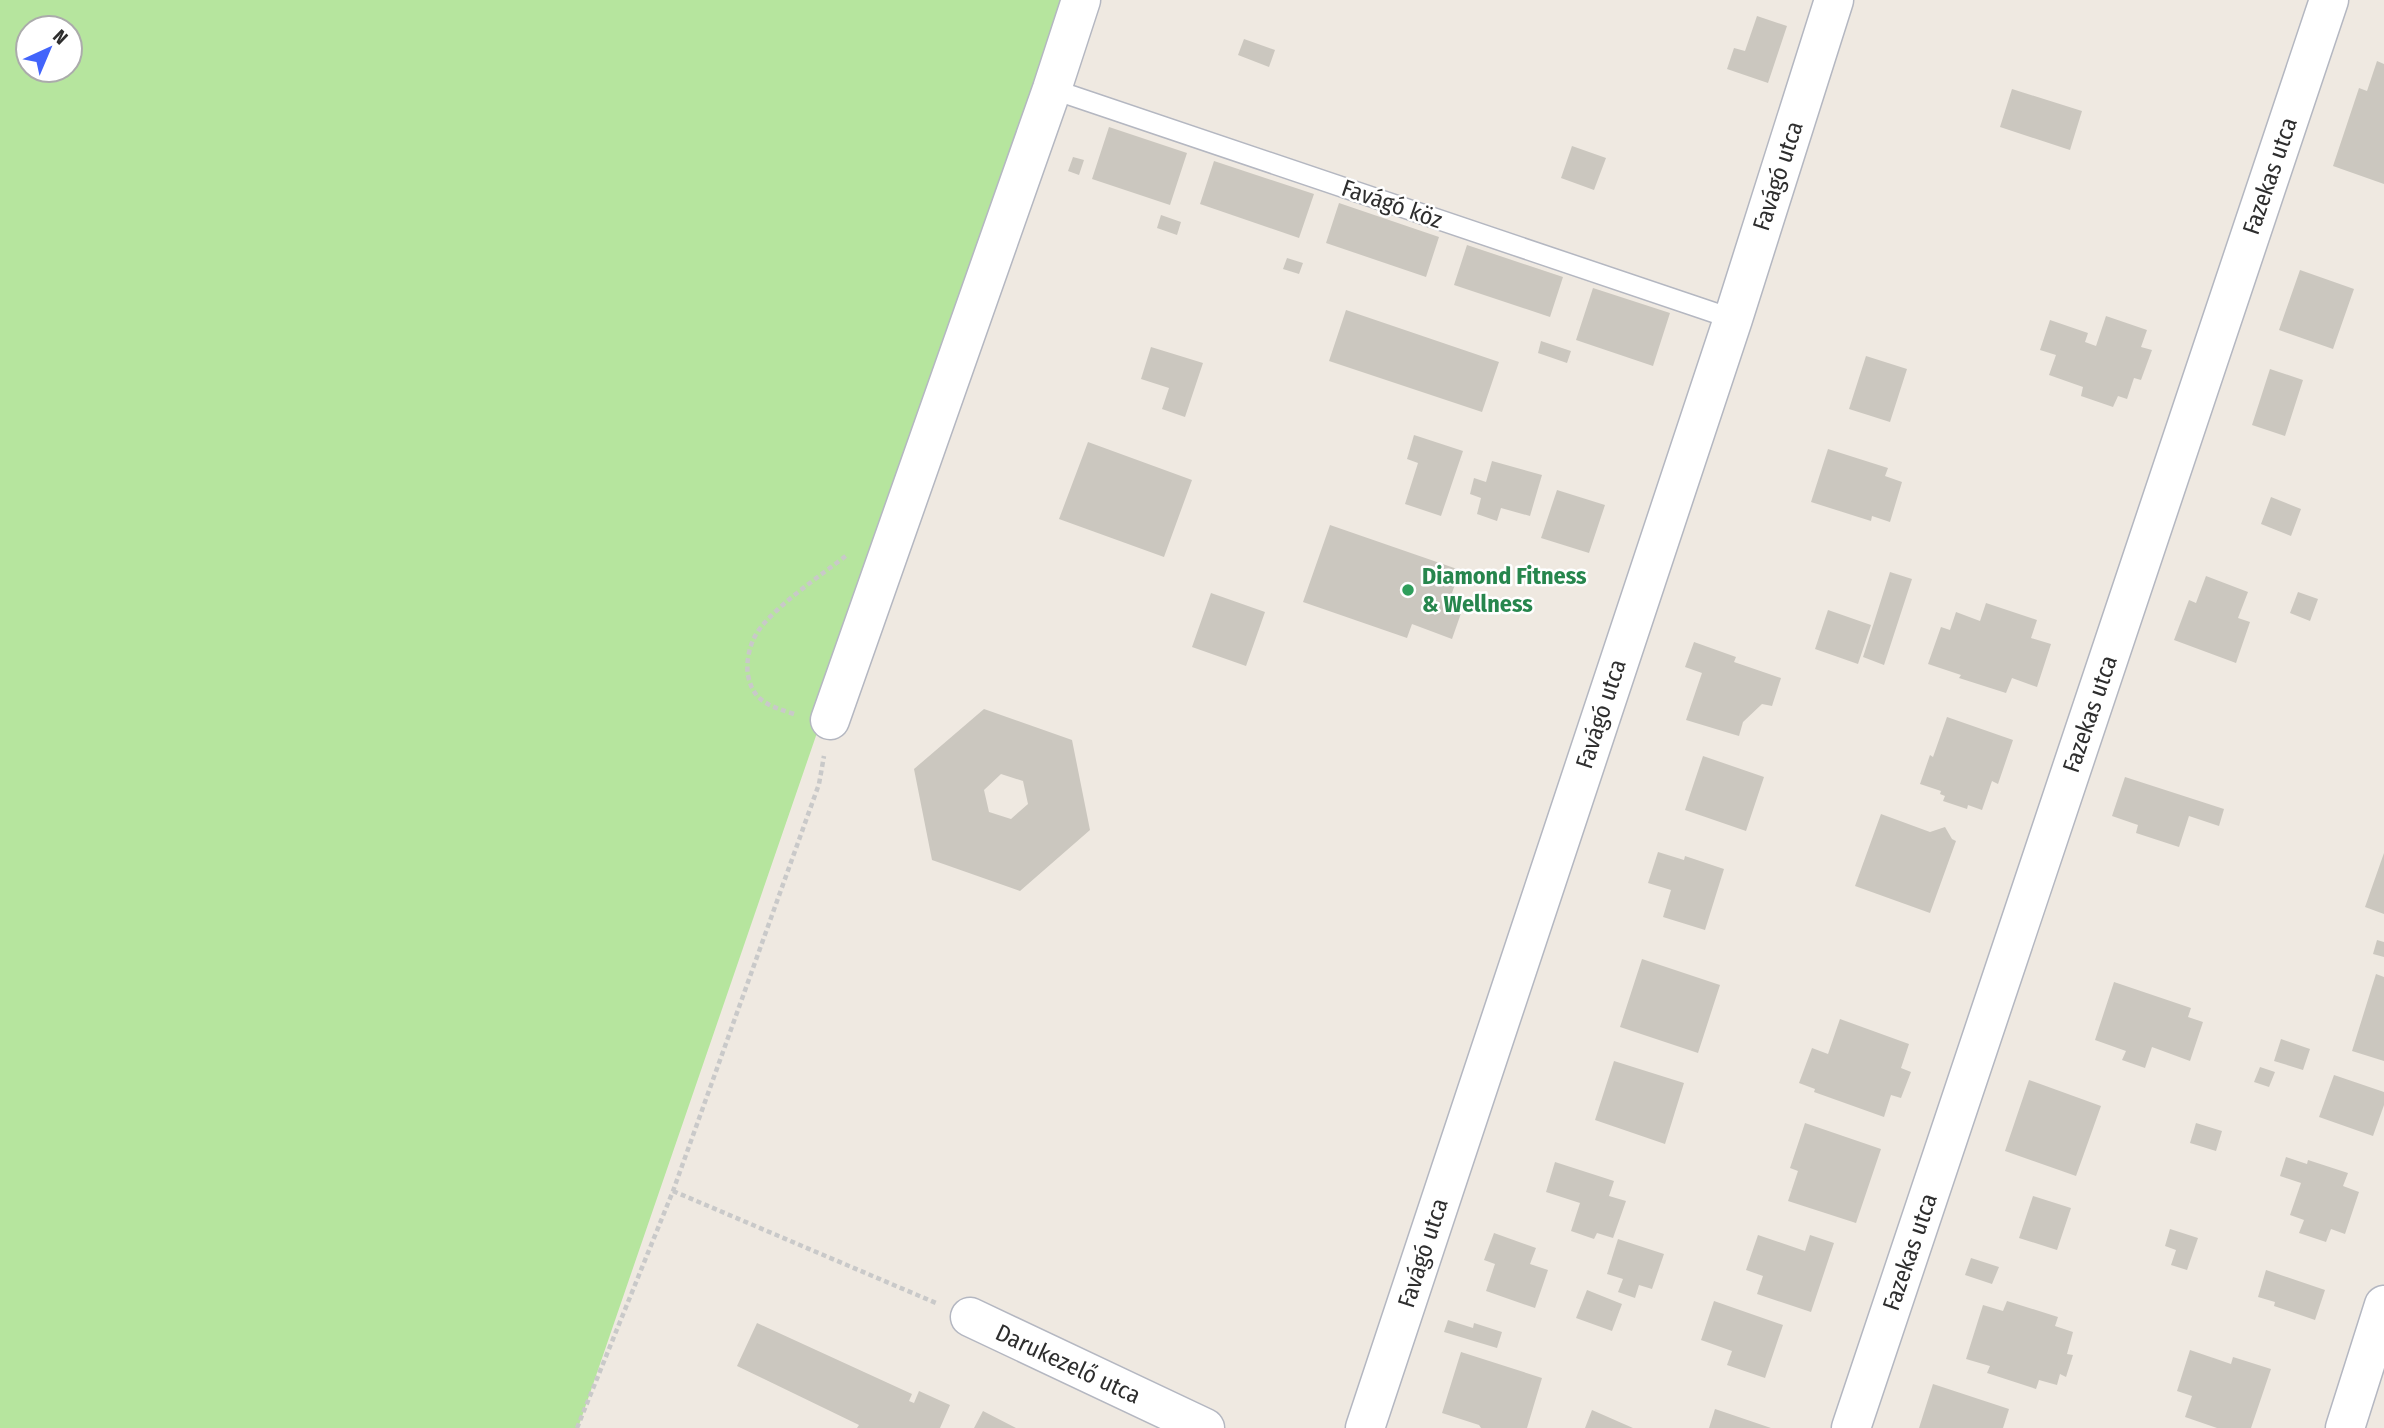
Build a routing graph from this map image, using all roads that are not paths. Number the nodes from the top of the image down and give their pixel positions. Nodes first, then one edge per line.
1 (1081, 0) edge
2 (1834, 0) edge
3 (2329, 0) edge
4 (1052, 89) junction
5 (1733, 319) junction
6 (830, 720) road end
7 (2384, 1305) edge
8 (970, 1317) road end
9 (1205, 1428) edge
10 (1365, 1428) edge
11 (1851, 1428) edge
12 (2345, 1428) edge

1 - 4 street
2 - 5 street, Favágó utca
3 - 11 street, Fazekas utca
4 - 5 lane, Favágó köz
4 - 6 street
5 - 10 street, Favágó utca
7 - 12 street
8 - 9 street, Darukezelő utca

